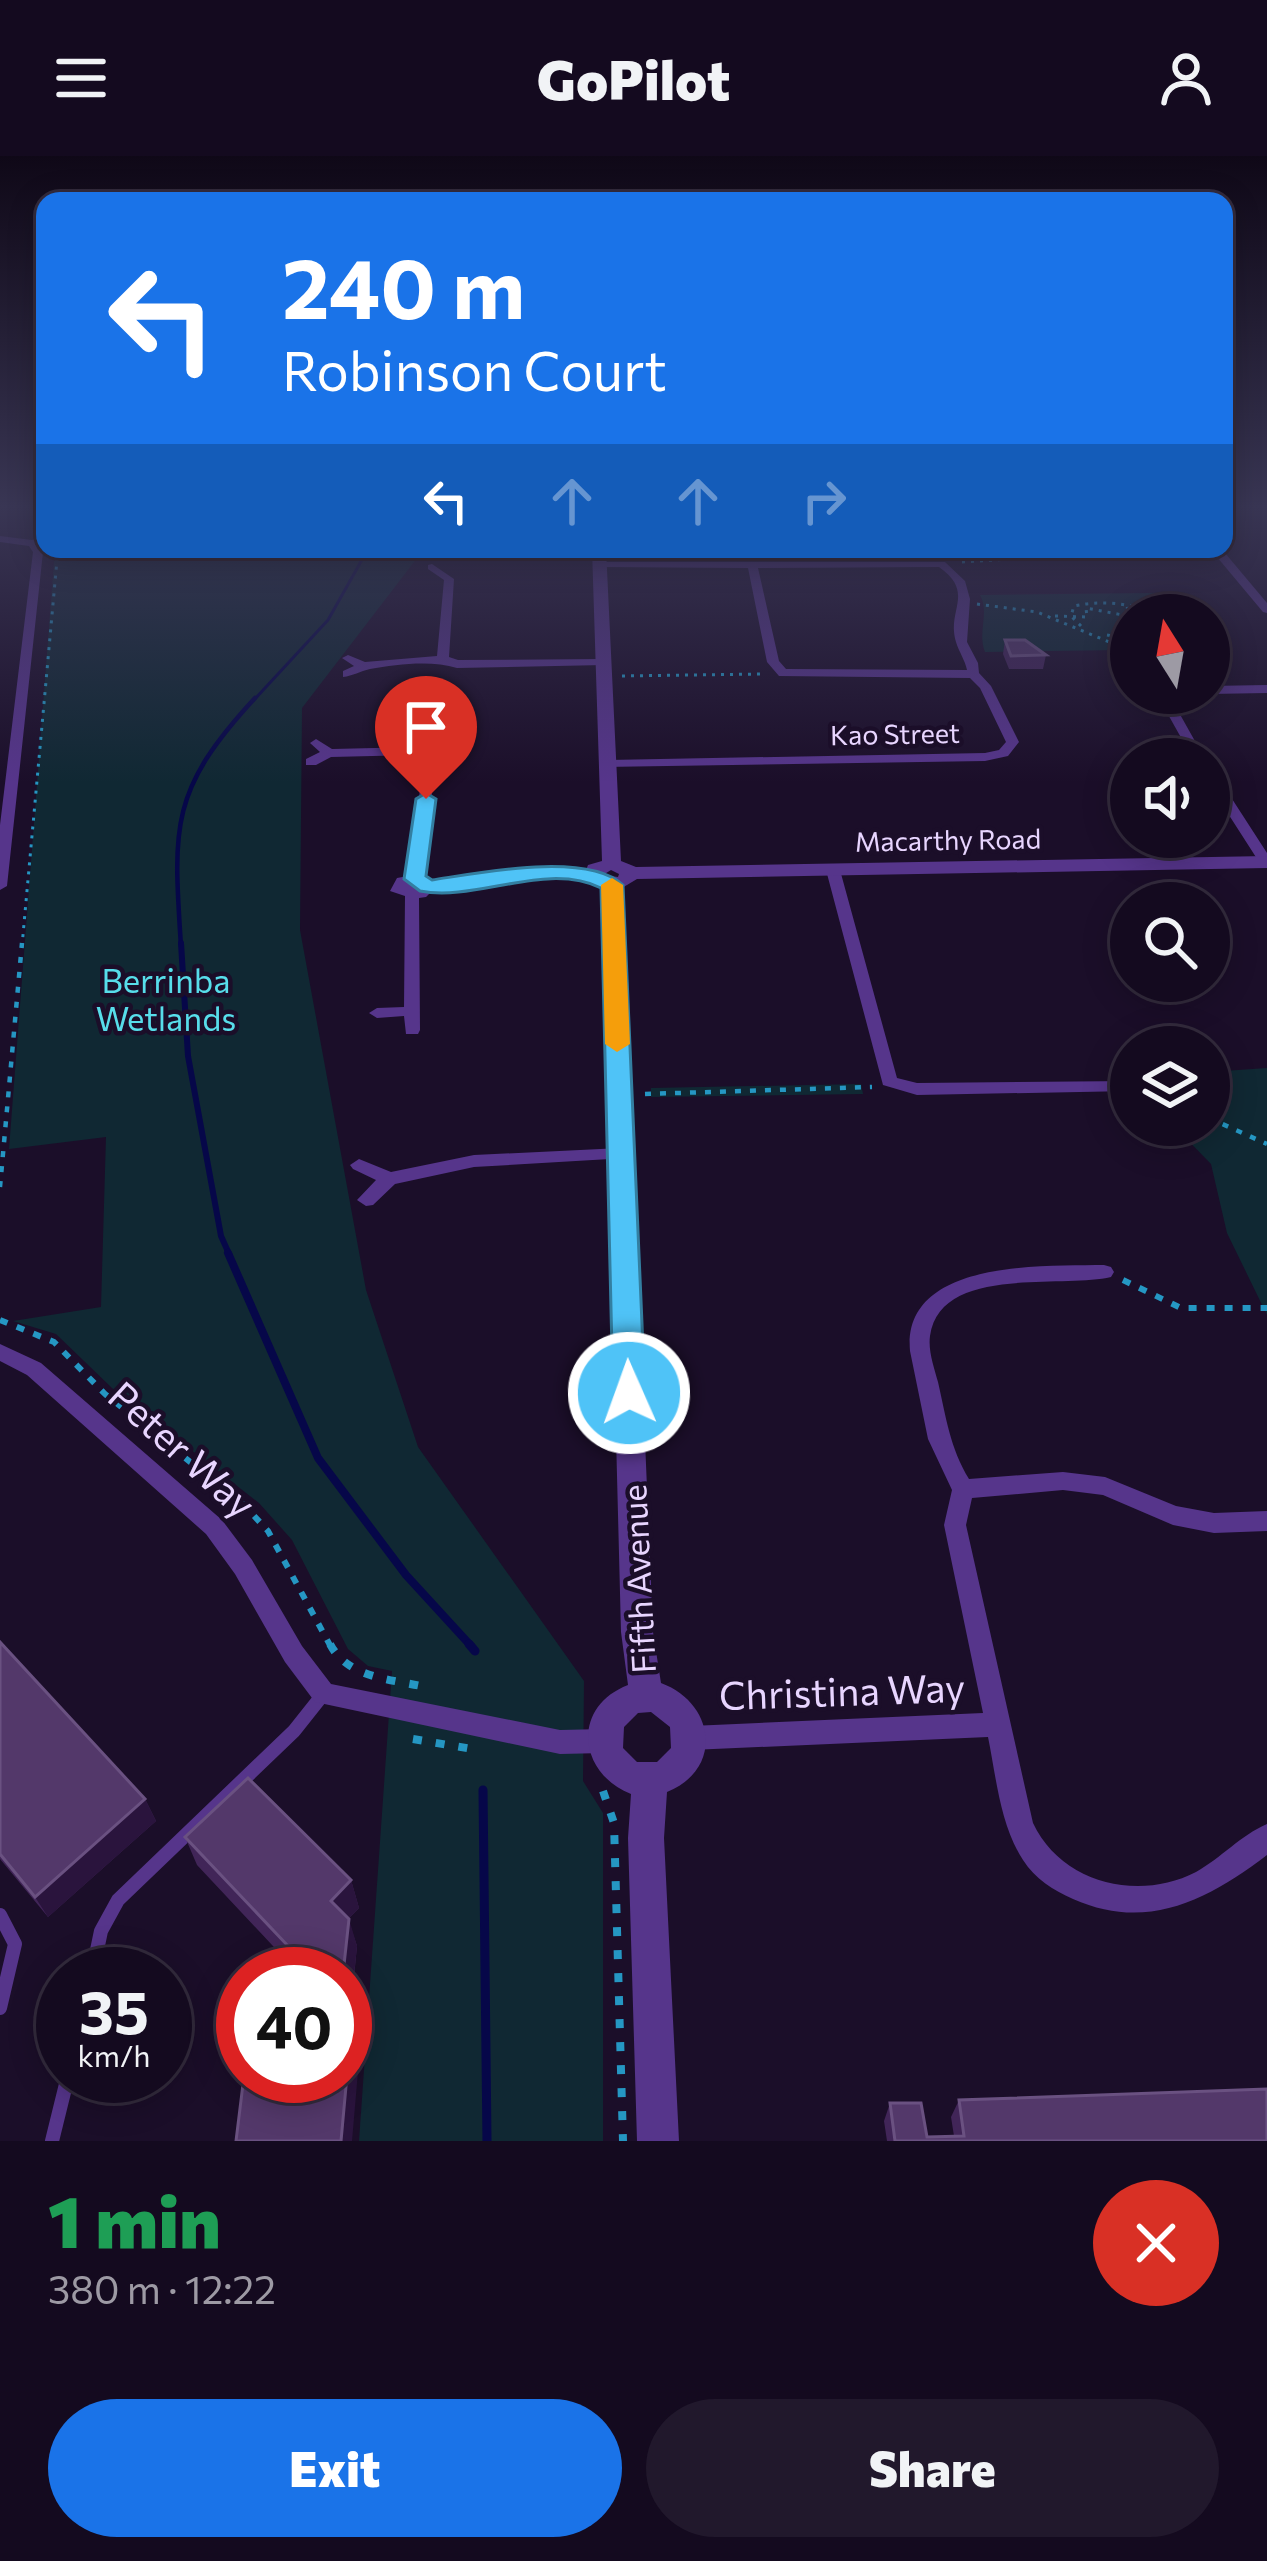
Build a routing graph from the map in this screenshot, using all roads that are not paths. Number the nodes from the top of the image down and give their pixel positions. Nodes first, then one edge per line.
1 (33, 598) edge
2 (448, 598) edge
3 (601, 598) edge
4 (759, 598) edge
5 (965, 598) edge
6 (348, 658) dead end
7 (443, 658) junction
8 (604, 662) junction
9 (363, 666) junction
10 (347, 674) dead end
11 (973, 674) junction
12 (1267, 689) edge
13 (1230, 690) edge
14 (310, 762) dead end
15 (608, 764) junction
16 (1230, 806) edge
17 (1266, 862) edge
18 (833, 870) junction
19 (611, 874) junction
20 (0, 886) edge
21 (418, 887) junction
22 (377, 1013) dead end
23 (1110, 1086) edge
24 (621, 1154) junction
25 (359, 1165) dead end
26 (389, 1179) junction
27 (366, 1200) dead end
28 (1104, 1272) road end
29 (0, 1352) edge
30 (963, 1489) junction
31 (1267, 1521) edge
32 (323, 1694) junction
33 (646, 1697) junction
34 (998, 1724) junction
35 (691, 1738) junction
36 (604, 1741) junction
37 (650, 1780) junction
38 (1267, 1838) edge
39 (0, 1915) edge
40 (15, 1944) junction
41 (98, 1947) edge
42 (0, 1958) edge
43 (0, 2008) edge
44 (61, 2103) edge
45 (52, 2141) edge
46 (658, 2141) edge

1 - 20 street
2 - 7 street
3 - 8 street, Fifth Avenue
4 - 11 street, Kao Street
5 - 11 street
6 - 9 street
7 - 8 street
7 - 9 street
8 - 15 street, Fifth Avenue
9 - 10 street
11 - 15 street, Kao Street
12 - 13 street
14 - 21 street
15 - 19 street, Fifth Avenue
16 - 17 street
17 - 18 street, Macarthy Road
18 - 19 street, Macarthy Road
18 - 23 street
19 - 21 street
19 - 24 street, Fifth Avenue
21 - 22 street
24 - 26 street
24 - 33 street, Fifth Avenue
25 - 26 street
26 - 27 street
28 - 30 street
29 - 32 street, Peter Way
30 - 31 street
30 - 34 street
32 - 36 street
32 - 41 lane
33 - 35 street, Fifth Avenue
33 - 36 street, Fifth Avenue
34 - 35 street, Christina Way
34 - 38 street
35 - 37 street
36 - 37 street
37 - 46 street
39 - 40 lane
40 - 42 lane
40 - 43 lane
44 - 45 lane

